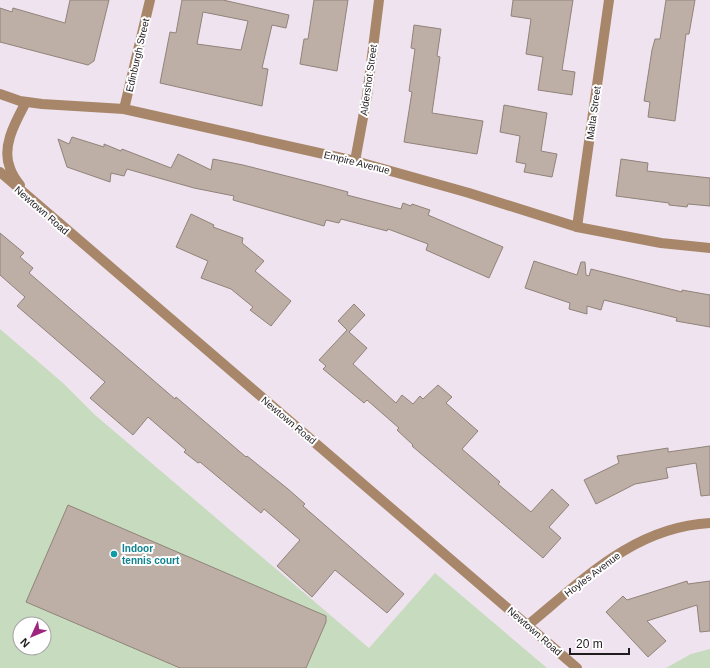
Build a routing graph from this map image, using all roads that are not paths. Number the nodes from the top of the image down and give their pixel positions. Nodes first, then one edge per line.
1 (150, 0) edge
2 (379, 0) edge
3 (609, 0) edge
4 (0, 94) edge
5 (26, 102) junction
6 (124, 109) junction
7 (355, 161) junction
8 (0, 172) edge
9 (24, 194) junction
10 (577, 227) junction
11 (710, 248) edge
12 (710, 523) edge
13 (528, 626) junction
14 (577, 668) edge

1 - 6 street, Edinburgh Street
2 - 7 street, Aldershot Street
3 - 10 street, Malta Street
4 - 5 street, Empire Avenue
5 - 6 street, Empire Avenue
5 - 9 street
6 - 7 street, Empire Avenue
7 - 10 street, Empire Avenue
8 - 9 street, Newtown Road
9 - 13 street, Newtown Road
10 - 11 street, Empire Avenue
12 - 13 street, Hoyles Avenue
13 - 14 street, Newtown Road

